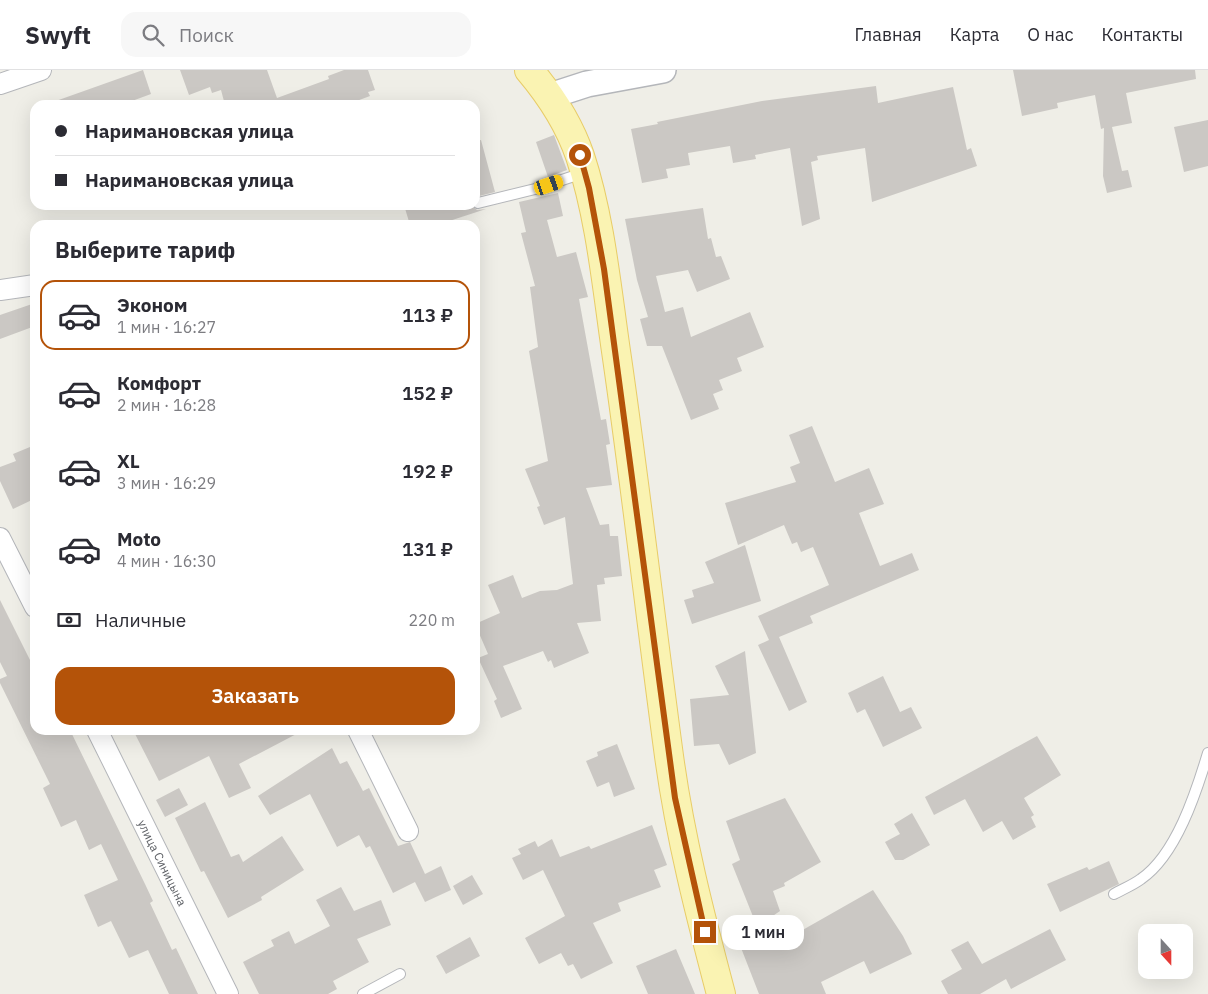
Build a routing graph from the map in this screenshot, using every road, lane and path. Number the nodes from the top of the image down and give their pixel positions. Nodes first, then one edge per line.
1 (41, 70) edge
2 (530, 70) edge
3 (663, 70) edge
4 (0, 84) edge
5 (550, 96) junction
6 (585, 172) junction
7 (480, 202) edge
8 (30, 286) edge
9 (0, 290) edge
10 (0, 538) edge
11 (30, 597) edge
12 (99, 735) edge
13 (360, 735) edge
14 (1208, 753) edge
15 (408, 831) dead end
16 (1114, 894) dead end
17 (400, 974) dead end
18 (228, 994) edge
19 (363, 994) edge
20 (721, 994) edge

1 - 4 street
2 - 5 main road
3 - 5 street
5 - 6 main road
6 - 7 lane
6 - 20 main road
8 - 9 street
10 - 11 street
12 - 18 street, улица Синицына
13 - 15 street
14 - 16 lane
17 - 19 lane

